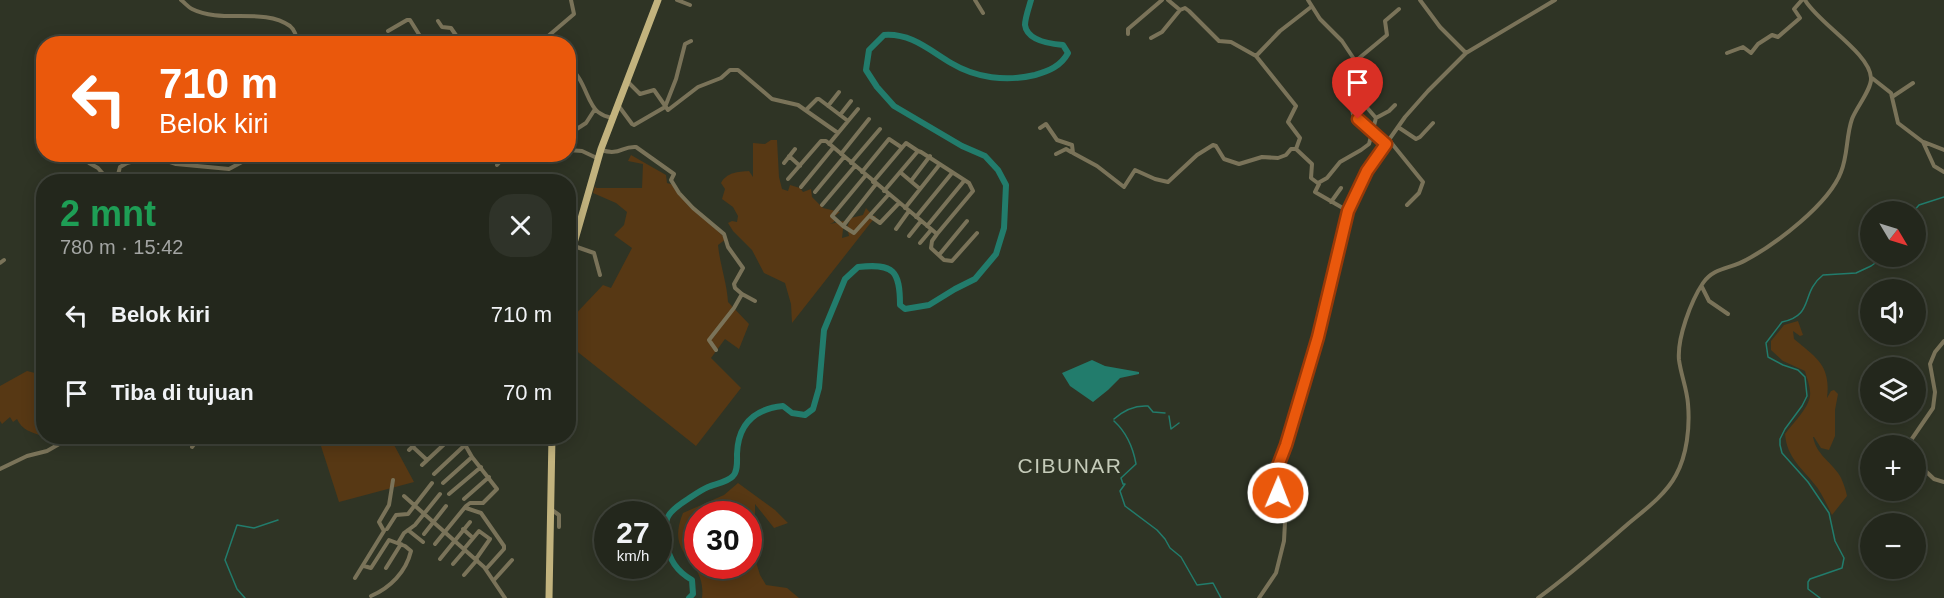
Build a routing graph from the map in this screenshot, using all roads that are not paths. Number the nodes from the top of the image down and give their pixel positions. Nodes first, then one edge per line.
1 (181, 0) edge
2 (571, 0) edge
3 (658, 0) edge
4 (677, 0) edge
5 (975, 0) edge
6 (1162, 0) edge
7 (1168, 0) edge
8 (1308, 0) edge
9 (1420, 0) edge
10 (1555, 0) edge
11 (1803, 0) edge
12 (690, 5) dead end
13 (1311, 7) junction
14 (1399, 9) dead end
15 (1180, 10) junction
16 (983, 13) dead end
17 (438, 21) dead end
18 (388, 31) dead end
19 (1128, 34) dead end
20 (295, 36) edge
21 (420, 36) edge
22 (456, 36) edge
23 (548, 36) edge
24 (1151, 38) dead end
25 (691, 41) dead end
26 (1466, 53) junction
27 (1727, 53) dead end
28 (1256, 56) junction
29 (1356, 62) junction
30 (576, 74) edge
31 (1871, 77) junction
32 (627, 81) junction
33 (1913, 83) dead end
34 (839, 92) dead end
35 (1892, 97) junction
36 (1350, 99) dead end
37 (851, 101) dead end
38 (617, 104) junction
39 (1395, 105) dead end
40 (828, 106) junction
41 (665, 107) junction
42 (595, 109) junction
43 (858, 109) dead end
44 (806, 110) junction
45 (840, 115) junction
46 (612, 118) junction
47 (1376, 118) junction
48 (869, 119) dead end
49 (848, 121) junction
50 (1433, 123) dead end
51 (1398, 127) junction
52 (1040, 128) dead end
53 (576, 129) edge
54 (880, 129) dead end
55 (838, 133) junction
56 (1374, 134) junction
57 (1388, 142) junction
58 (1923, 142) junction
59 (829, 144) junction
60 (901, 147) junction
61 (833, 148) junction
62 (601, 149) junction
63 (795, 149) dead end
64 (1296, 149) junction
65 (1944, 150) edge
66 (576, 151) edge
67 (918, 151) junction
68 (1071, 152) junction
69 (1056, 154) dead end
70 (789, 156) junction
71 (842, 156) junction
72 (930, 156) junction
73 (599, 159) junction
74 (89, 162) edge
75 (132, 162) edge
76 (169, 162) edge
77 (244, 162) edge
78 (500, 162) edge
79 (784, 163) dead end
80 (940, 164) junction
81 (497, 165) dead end
82 (800, 165) junction
83 (853, 165) junction
84 (900, 172) junction
85 (1944, 172) edge
86 (952, 173) junction
87 (103, 174) edge
88 (117, 174) edge
89 (864, 174) junction
90 (788, 179) dead end
91 (910, 181) junction
92 (964, 181) junction
93 (875, 183) junction
94 (1318, 183) junction
95 (801, 187) dead end
96 (1341, 188) dead end
97 (920, 189) junction
98 (884, 190) junction
99 (815, 192) dead end
100 (889, 194) junction
101 (1331, 202) junction
102 (899, 203) junction
103 (822, 205) dead end
104 (1407, 205) dead end
105 (905, 208) junction
106 (909, 211) junction
107 (1348, 211) junction
108 (870, 216) junction
109 (919, 219) junction
110 (967, 221) dead end
111 (843, 226) junction
112 (576, 228) edge
113 (929, 228) junction
114 (579, 229) junction
115 (896, 229) dead end
116 (977, 233) dead end
117 (937, 234) junction
118 (909, 236) dead end
119 (576, 239) edge
120 (921, 243) dead end
121 (576, 247) edge
122 (939, 255) junction
123 (600, 275) dead end
124 (1702, 286) junction
125 (742, 294) junction
126 (755, 301) dead end
127 (1728, 314) dead end
128 (1944, 341) edge
129 (716, 350) dead end
130 (1915, 435) edge
131 (59, 444) edge
132 (194, 444) edge
133 (416, 444) edge
134 (444, 444) edge
135 (552, 444) edge
136 (465, 445) joint
137 (192, 447) dead end
138 (472, 457) junction
139 (427, 460) junction
140 (422, 465) dead end
141 (481, 467) junction
142 (0, 469) edge
143 (1926, 471) edge
144 (434, 474) dead end
145 (489, 477) junction
146 (393, 480) dead end
147 (1944, 482) edge
148 (432, 483) dead end
149 (443, 483) dead end
150 (440, 494) dead end
151 (449, 494) dead end
152 (404, 496) dead end
153 (464, 499) dead end
154 (414, 505) junction
155 (446, 506) dead end
156 (467, 506) junction
157 (551, 510) junction
158 (424, 514) junction
159 (470, 522) dead end
160 (434, 523) junction
161 (559, 527) dead end
162 (387, 529) dead end
163 (464, 529) junction
164 (408, 530) junction
165 (444, 532) junction
166 (424, 534) dead end
167 (499, 536) junction
168 (473, 538) junction
169 (490, 539) junction
170 (454, 540) junction
171 (423, 542) dead end
172 (399, 543) junction
173 (435, 544) dead end
174 (465, 550) junction
175 (440, 559) dead end
176 (476, 560) junction
177 (512, 560) dead end
178 (453, 564) dead end
179 (364, 566) junction
180 (386, 568) dead end
181 (486, 569) junction
182 (465, 575) dead end
183 (355, 578) dead end
184 (494, 580) junction
185 (371, 596) dead end
186 (505, 598) edge
187 (549, 598) edge
188 (1259, 598) edge
189 (1538, 598) edge

1 - 20 street
2 - 23 street
3 - 32 main road
4 - 12 street
5 - 16 street
6 - 19 street
7 - 15 street
8 - 13 street
9 - 26 street
10 - 26 street
11 - 27 street
11 - 31 street
13 - 28 street
13 - 29 street
14 - 29 street
15 - 24 street
15 - 28 street
17 - 22 street
18 - 21 street
25 - 41 street
26 - 51 street
28 - 64 street
29 - 47 street
30 - 42 street
31 - 35 street
31 - 124 street
32 - 38 main road
32 - 41 street
33 - 35 street
34 - 40 street
35 - 58 street
36 - 56 street
37 - 45 street
38 - 41 street
38 - 46 main road
39 - 47 street
40 - 44 street
40 - 45 street
41 - 44 street
42 - 46 street
42 - 53 street
43 - 49 street
44 - 55 street
45 - 49 street
46 - 62 main road
47 - 56 street
48 - 71 street
49 - 55 street
50 - 51 street
51 - 57 street
52 - 68 street
54 - 83 street
55 - 59 street
56 - 57 street
56 - 94 street
57 - 104 street
57 - 107 street
58 - 65 street
58 - 85 street
59 - 61 street
59 - 82 street
60 - 67 street
60 - 89 street
60 - 93 street
61 - 71 street
61 - 95 street
62 - 73 main road
62 - 125 street
63 - 70 street
64 - 68 street
64 - 94 street
66 - 73 street
67 - 72 street
67 - 84 street
68 - 69 street
70 - 79 street
70 - 82 street
71 - 83 street
71 - 99 street
72 - 80 street
72 - 91 street
73 - 114 main road
74 - 87 street
75 - 88 street
76 - 77 street
78 - 81 street
80 - 86 street
80 - 97 street
82 - 90 street
83 - 89 street
83 - 103 street
84 - 91 street
84 - 98 street
86 - 92 street
86 - 109 street
89 - 93 street
89 - 111 street
91 - 97 street
92 - 113 street
92 - 117 street
93 - 98 street
93 - 111 street
94 - 101 street
96 - 101 street
97 - 105 street
98 - 100 street
100 - 102 street
100 - 108 street
101 - 107 street
102 - 105 street
102 - 108 street
105 - 106 street
106 - 109 street
106 - 115 street
107 - 188 street
108 - 111 street
109 - 113 street
109 - 118 street
110 - 122 street
112 - 114 street
113 - 117 street
113 - 120 street
114 - 119 main road
116 - 122 street
117 - 122 street
121 - 123 street
124 - 127 street
124 - 189 street
125 - 126 street
125 - 129 street
128 - 130 street
131 - 142 street
132 - 137 street
133 - 139 street
134 - 139 street
135 - 157 main road
136 - 138 street
136 - 144 street
138 - 141 street
138 - 149 street
139 - 140 street
141 - 145 street
141 - 151 street
143 - 147 street
145 - 153 street
145 - 156 street
146 - 179 street
148 - 154 street
150 - 158 street
152 - 154 street
154 - 158 street
154 - 162 street
155 - 160 street
156 - 165 street
156 - 167 street
157 - 161 street
157 - 187 main road
158 - 160 street
158 - 164 street
159 - 163 street
160 - 165 street
160 - 166 street
163 - 168 street
163 - 170 street
164 - 171 street
164 - 172 street
165 - 170 street
165 - 173 street
167 - 169 street
167 - 181 street
168 - 169 street
168 - 174 street
169 - 176 street
170 - 174 street
170 - 175 street
172 - 179 street
172 - 180 street
172 - 185 street
174 - 176 street
174 - 178 street
176 - 181 street
176 - 182 street
177 - 184 street
179 - 183 street
181 - 184 street
184 - 186 street

